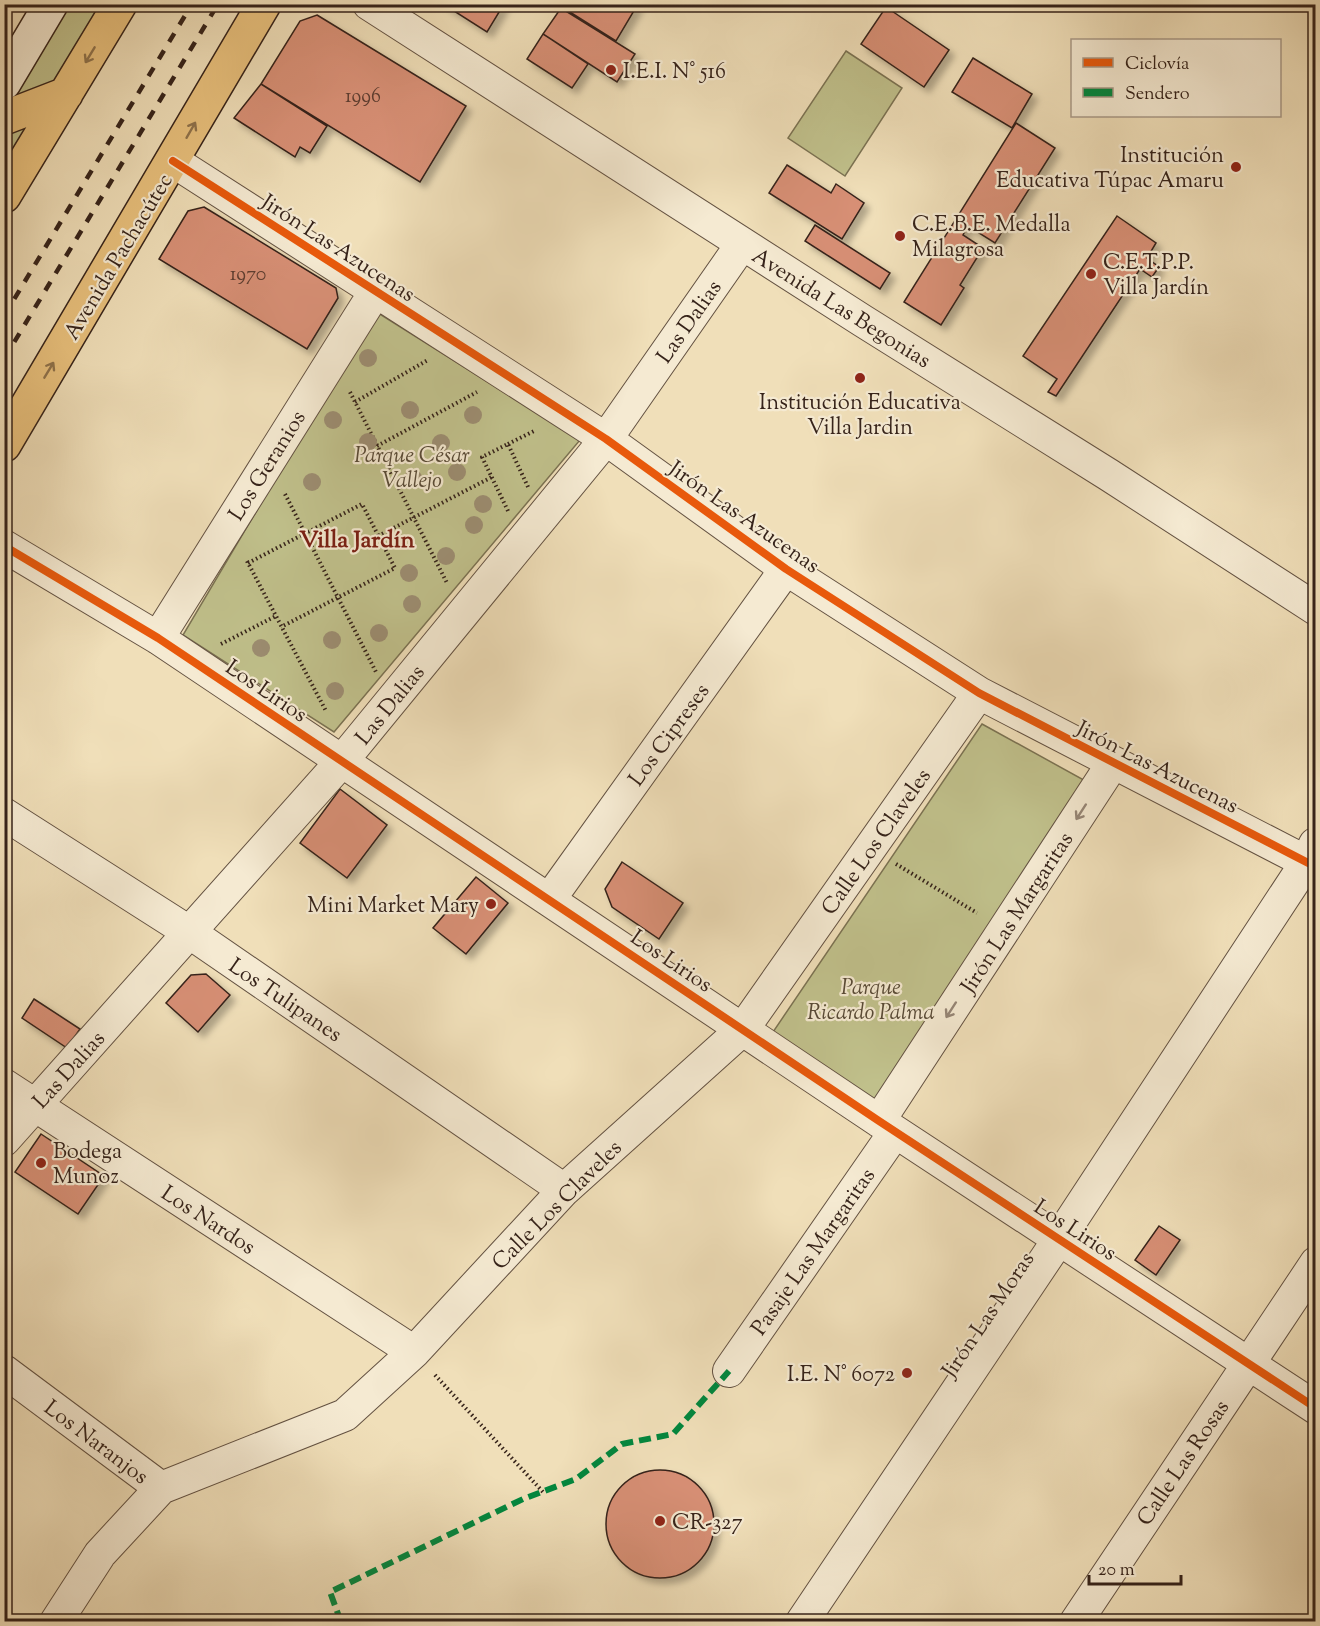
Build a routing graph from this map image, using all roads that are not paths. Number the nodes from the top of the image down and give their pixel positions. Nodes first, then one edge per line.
1 (51, 4) edge
2 (120, 4) edge
3 (264, 4) edge
4 (369, 4) edge
5 (4, 83) edge
6 (66, 94) junction
7 (4, 118) edge
8 (173, 161) junction
9 (4, 196) edge
10 (742, 243) junction
11 (375, 292) junction
12 (606, 439) junction
13 (4, 446) edge
14 (4, 546) edge
15 (786, 569) junction
16 (1316, 609) edge
17 (158, 638) junction
18 (979, 693) junction
19 (342, 761) junction
20 (1113, 763) junction
21 (4, 814) edge
22 (1312, 858) edge
23 (549, 900) junction
24 (189, 932) junction
25 (743, 1029) junction
26 (4, 1085) edge
27 (36, 1106) junction
28 (887, 1126) junction
29 (4, 1140) edge
30 (564, 1190) junction
31 (1059, 1239) junction
32 (1316, 1263) edge
33 (414, 1352) junction
34 (1248, 1363) junction
35 (4, 1371) edge
36 (729, 1371) dead end
37 (1316, 1408) edge
38 (162, 1488) junction
39 (56, 1622) edge
40 (802, 1622) edge
41 (1076, 1622) edge

1 - 5 street
2 -> 6 main road
8 -> 3 main road, Avenida Pachacútec
4 - 10 street, Avenida Las Begonias
6 - 7 main road
6 - 9 main road
8 - 11 street, Jirón Las Azucenas
13 -> 8 main road, Avenida Pachacútec
10 - 12 street, Las Dalias
10 - 16 street, Avenida Las Begonias
11 - 12 street, Jirón Las Azucenas
11 - 17 street, Los Geranios
12 - 15 street, Jirón Las Azucenas
12 - 19 street, Las Dalias
14 - 17 street, Los Lirios
15 - 18 street, Jirón Las Azucenas
15 - 23 street, Los Cipreses
17 - 19 street, Los Lirios
18 - 20 street, Jirón Las Azucenas
18 - 25 street, Calle Los Claveles
19 - 23 street, Los Lirios
19 - 24 street, Las Dalias
20 - 22 street, Jirón Las Azucenas
20 -> 28 street, Jirón Las Margaritas
21 - 24 street, Los Tulipanes
22 - 31 street, Jirón Las Moras
23 - 25 street, Los Lirios
24 - 27 street, Las Dalias
24 - 30 street, Los Tulipanes
25 - 28 street, Los Lirios
25 - 30 street, Calle Los Claveles
26 - 27 street, Los Nardos
27 - 29 street, Las Dalias
27 - 33 street, Los Nardos
28 - 31 street, Los Lirios
28 - 36 street, Pasaje Las Margaritas
30 - 33 street, Calle Los Claveles
31 - 34 street, Los Lirios
31 - 40 street, Jirón Las Moras
32 - 34 street, Calle Las Rosas
33 - 38 street, Calle Los Claveles
34 - 37 street, Los Lirios
34 - 41 street, Calle Las Rosas
35 - 38 street, Los Naranjos
38 - 39 street, Calle Los Claveles

